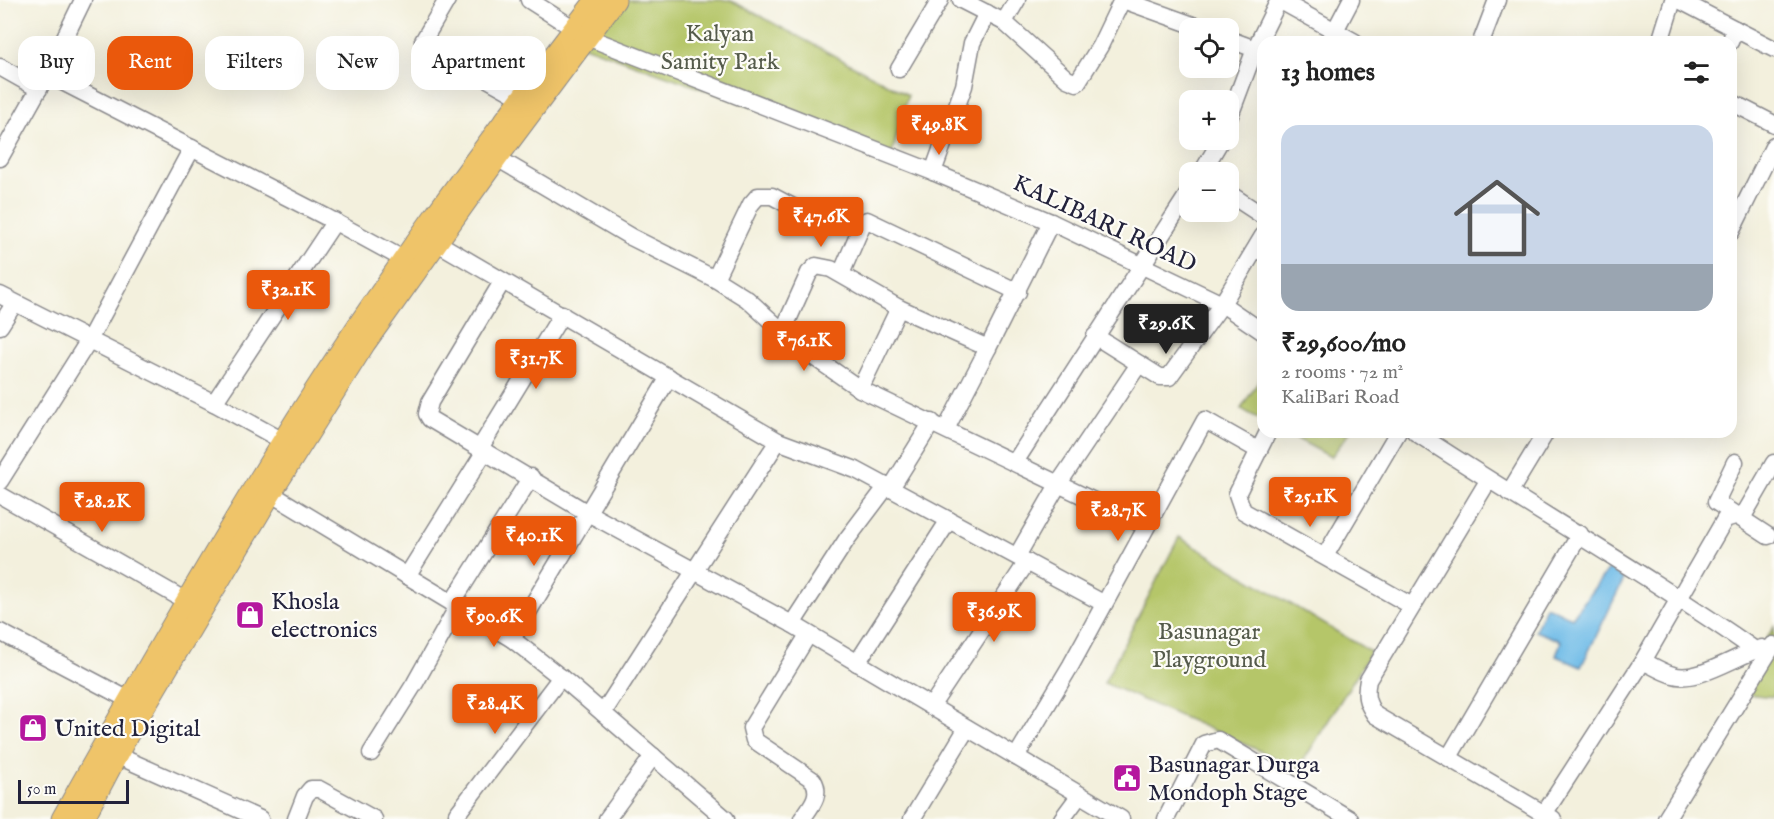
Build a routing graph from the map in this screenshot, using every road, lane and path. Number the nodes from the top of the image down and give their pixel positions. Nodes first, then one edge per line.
1 (83, 0) edge
2 (447, 0) edge
3 (529, 0) edge
4 (596, 0) edge
5 (615, 0) edge
6 (940, 0) edge
7 (962, 0) edge
8 (1017, 0) edge
9 (1122, 0) edge
10 (1279, 0) edge
11 (1351, 0) edge
12 (1497, 0) edge
13 (1673, 0) edge
14 (1679, 0) edge
15 (987, 13) junction
16 (1179, 20) edge
17 (1004, 22) junction
18 (580, 34) junction
19 (1733, 35) edge
20 (65, 36) edge
21 (1261, 36) edge
22 (1332, 36) edge
23 (1333, 36) edge
24 (1483, 36) edge
25 (1662, 36) edge
26 (1737, 36) edge
27 (1239, 43) edge
28 (1257, 45) edge
29 (1255, 49) junction
30 (1774, 49) edge
31 (0, 67) edge
32 (898, 69) dead end
33 (18, 73) edge
34 (38, 90) edge
35 (63, 90) edge
36 (1239, 92) edge
37 (523, 99) junction
38 (1737, 108) edge
39 (1774, 124) edge
40 (1774, 144) edge
41 (192, 148) junction
42 (0, 158) edge
43 (497, 158) junction
44 (933, 172) junction
45 (1239, 200) edge
46 (1179, 207) edge
47 (1257, 212) edge
48 (808, 215) dead end
49 (1737, 220) edge
50 (335, 221) junction
51 (1051, 222) junction
52 (436, 242) junction
53 (1257, 246) edge
54 (404, 259) junction
55 (1139, 266) junction
56 (841, 274) junction
57 (715, 279) junction
58 (502, 282) junction
59 (1018, 292) junction
60 (7, 299) edge
61 (1222, 304) junction
62 (899, 308) junction
63 (562, 314) junction
64 (0, 326) edge
65 (1257, 328) edge
66 (783, 331) junction
67 (1095, 336) junction
68 (89, 340) junction
69 (988, 348) junction
70 (1139, 364) junction
71 (669, 377) junction
72 (860, 389) junction
73 (214, 403) junction
74 (939, 426) junction
75 (1265, 438) edge
76 (1394, 438) edge
77 (1424, 438) edge
78 (1542, 438) edge
79 (282, 441) junction
80 (778, 441) junction
81 (483, 449) junction
82 (1258, 450) junction
83 (1015, 462) junction
84 (1735, 462) dead end
85 (1774, 464) edge
86 (531, 477) junction
87 (0, 481) edge
88 (1488, 481) junction
89 (1059, 483) junction
90 (889, 487) junction
91 (264, 489) junction
92 (1509, 493) junction
93 (0, 495) edge
94 (586, 512) junction
95 (1737, 516) junction
96 (949, 520) junction
97 (1146, 526) junction
98 (1580, 534) junction
99 (1768, 536) dead end
100 (1325, 556) junction
101 (1022, 559) junction
102 (695, 570) junction
103 (407, 576) junction
104 (1680, 598) junction
105 (186, 601) junction
106 (1103, 603) junction
107 (455, 605) junction
108 (1412, 606) junction
109 (792, 624) junction
110 (0, 632) edge
111 (808, 635) junction
112 (512, 639) junction
113 (1773, 645) edge
114 (1755, 650) junction
115 (1643, 661) junction
116 (857, 663) junction
117 (561, 677) junction
118 (129, 700) junction
119 (932, 705) junction
120 (603, 713) junction
121 (967, 728) junction
122 (109, 752) junction
123 (371, 753) dead end
124 (652, 756) junction
125 (1016, 757) junction
126 (1449, 757) junction
127 (1079, 796) junction
128 (457, 814) dead end
129 (1549, 817) edge
130 (62, 819) edge
131 (83, 819) edge
132 (260, 819) edge
133 (296, 819) edge
134 (374, 819) edge
135 (607, 819) edge
136 (726, 819) edge
137 (802, 819) edge
138 (912, 819) edge
139 (1062, 819) edge
140 (1121, 819) edge
141 (1166, 819) edge
142 (1350, 819) edge
143 (1666, 819) edge

1 - 20 street
2 - 37 street
3 - 18 street, KALIBARI ROAD
4 - 18 main road
5 - 18 main road
6 - 32 street
7 - 15 street
8 - 17 street
9 - 16 street
9 - 17 street
10 - 21 street
10 - 22 street
11 - 23 street
12 - 24 street
13 - 25 street
14 - 19 street
15 - 17 street
15 - 44 street
18 - 37 main road
18 - 43 main road
18 - 44 street, KALIBARI ROAD
26 - 30 street
27 - 29 street
28 - 29 street
29 - 36 street
31 - 33 street
34 - 42 street
35 - 41 street
37 - 54 main road
38 - 39 street
40 - 49 street
41 - 50 street
41 - 68 street
43 - 52 main road
43 - 57 street
44 - 51 street, KALIBARI ROAD
45 - 47 street
46 - 55 street
48 - 57 street
50 - 54 street
50 - 73 street
51 - 55 street, KALIBARI ROAD
51 - 59 street
52 - 58 street
52 - 91 main road
53 - 61 street
54 - 79 main road
55 - 61 street, KALIBARI ROAD
55 - 67 street
56 - 59 street
56 - 62 street
56 - 66 street
57 - 66 street
58 - 63 street
58 - 81 street
59 - 69 street
60 - 64 street
60 - 68 street
61 - 65 street, KALIBARI ROAD
61 - 70 street
62 - 69 street
62 - 72 street
63 - 71 street
63 - 81 street
66 - 72 street
67 - 70 street
67 - 83 street
68 - 73 street
68 - 87 street
69 - 74 street
70 - 89 street
71 - 80 street
71 - 94 street
72 - 74 street
73 - 79 street
74 - 83 street
74 - 90 street
75 - 82 street
76 - 100 street
77 - 88 street
78 - 92 street
79 - 91 main road
80 - 90 street
80 - 102 street
81 - 86 street
81 - 103 street
82 - 97 street
82 - 100 street
83 - 89 street
84 - 95 street
85 - 95 street
86 - 94 street
86 - 107 street
88 - 92 street
88 - 108 street
89 - 97 street
89 - 101 street
90 - 96 street
90 - 109 street
91 - 103 street
91 - 105 main road
91 - 122 main road
92 - 98 street
93 - 105 street
94 - 102 street
94 - 112 street
95 - 99 street
95 - 104 street
96 - 101 street
96 - 116 street
97 - 106 street
98 - 104 street
98 - 126 street
100 - 108 street
101 - 106 street
101 - 119 street
102 - 109 street
102 - 120 street
103 - 107 street
104 - 114 street
104 - 115 street
105 - 118 main road
106 - 125 street
107 - 112 street
107 - 123 street
108 - 126 street
109 - 111 street
110 - 118 street
111 - 116 street
111 - 137 street
112 - 117 street
113 - 114 street
113 - 143 street
114 - 115 street
115 - 129 street
116 - 119 street
117 - 120 street
117 - 128 street
118 - 122 main road
119 - 121 street
120 - 124 street
121 - 125 street
121 - 138 street
122 - 130 main road
122 - 131 main road
122 - 132 street
124 - 135 street
124 - 136 street
125 - 127 street
126 - 129 street
127 - 139 street
127 - 140 street
133 - 134 street
141 - 142 street

